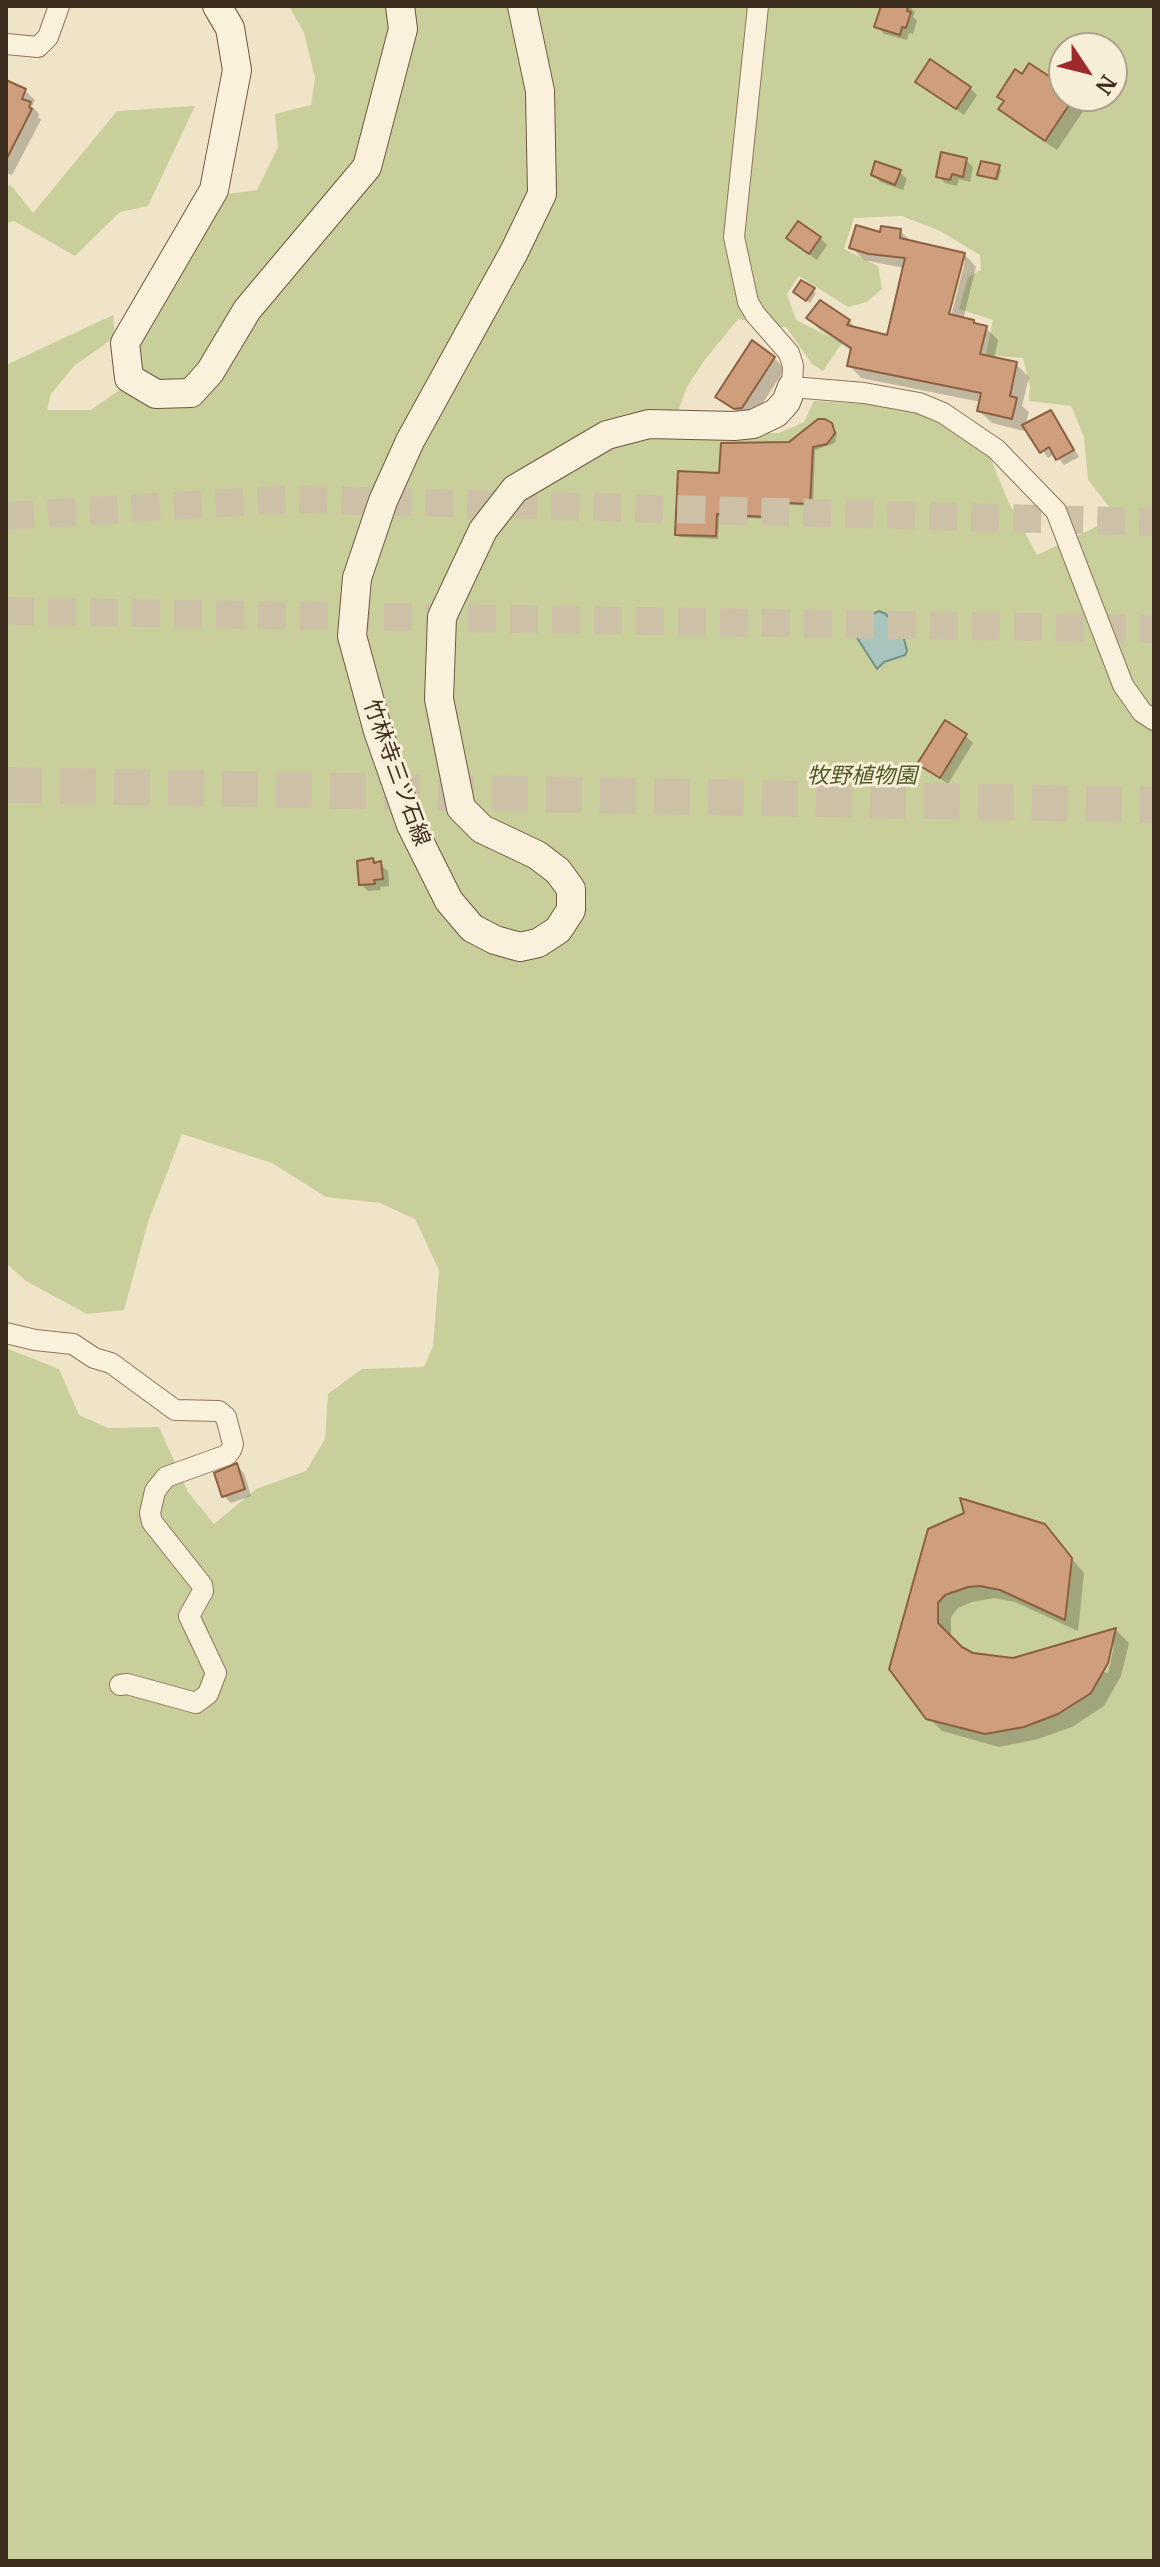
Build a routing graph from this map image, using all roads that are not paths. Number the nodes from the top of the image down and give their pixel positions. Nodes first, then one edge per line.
1 (59, 6) edge
2 (217, 6) edge
3 (400, 6) edge
4 (522, 6) edge
5 (758, 6) edge
6 (6, 44) edge
7 (792, 387) junction
8 (1154, 720) edge
9 (6, 1333) edge
10 (120, 1685) dead end

1 - 6 street
2 - 3 main road
4 - 7 main road, 竹林寺三ツ石線
5 - 7 street
7 - 8 street
9 - 10 street

